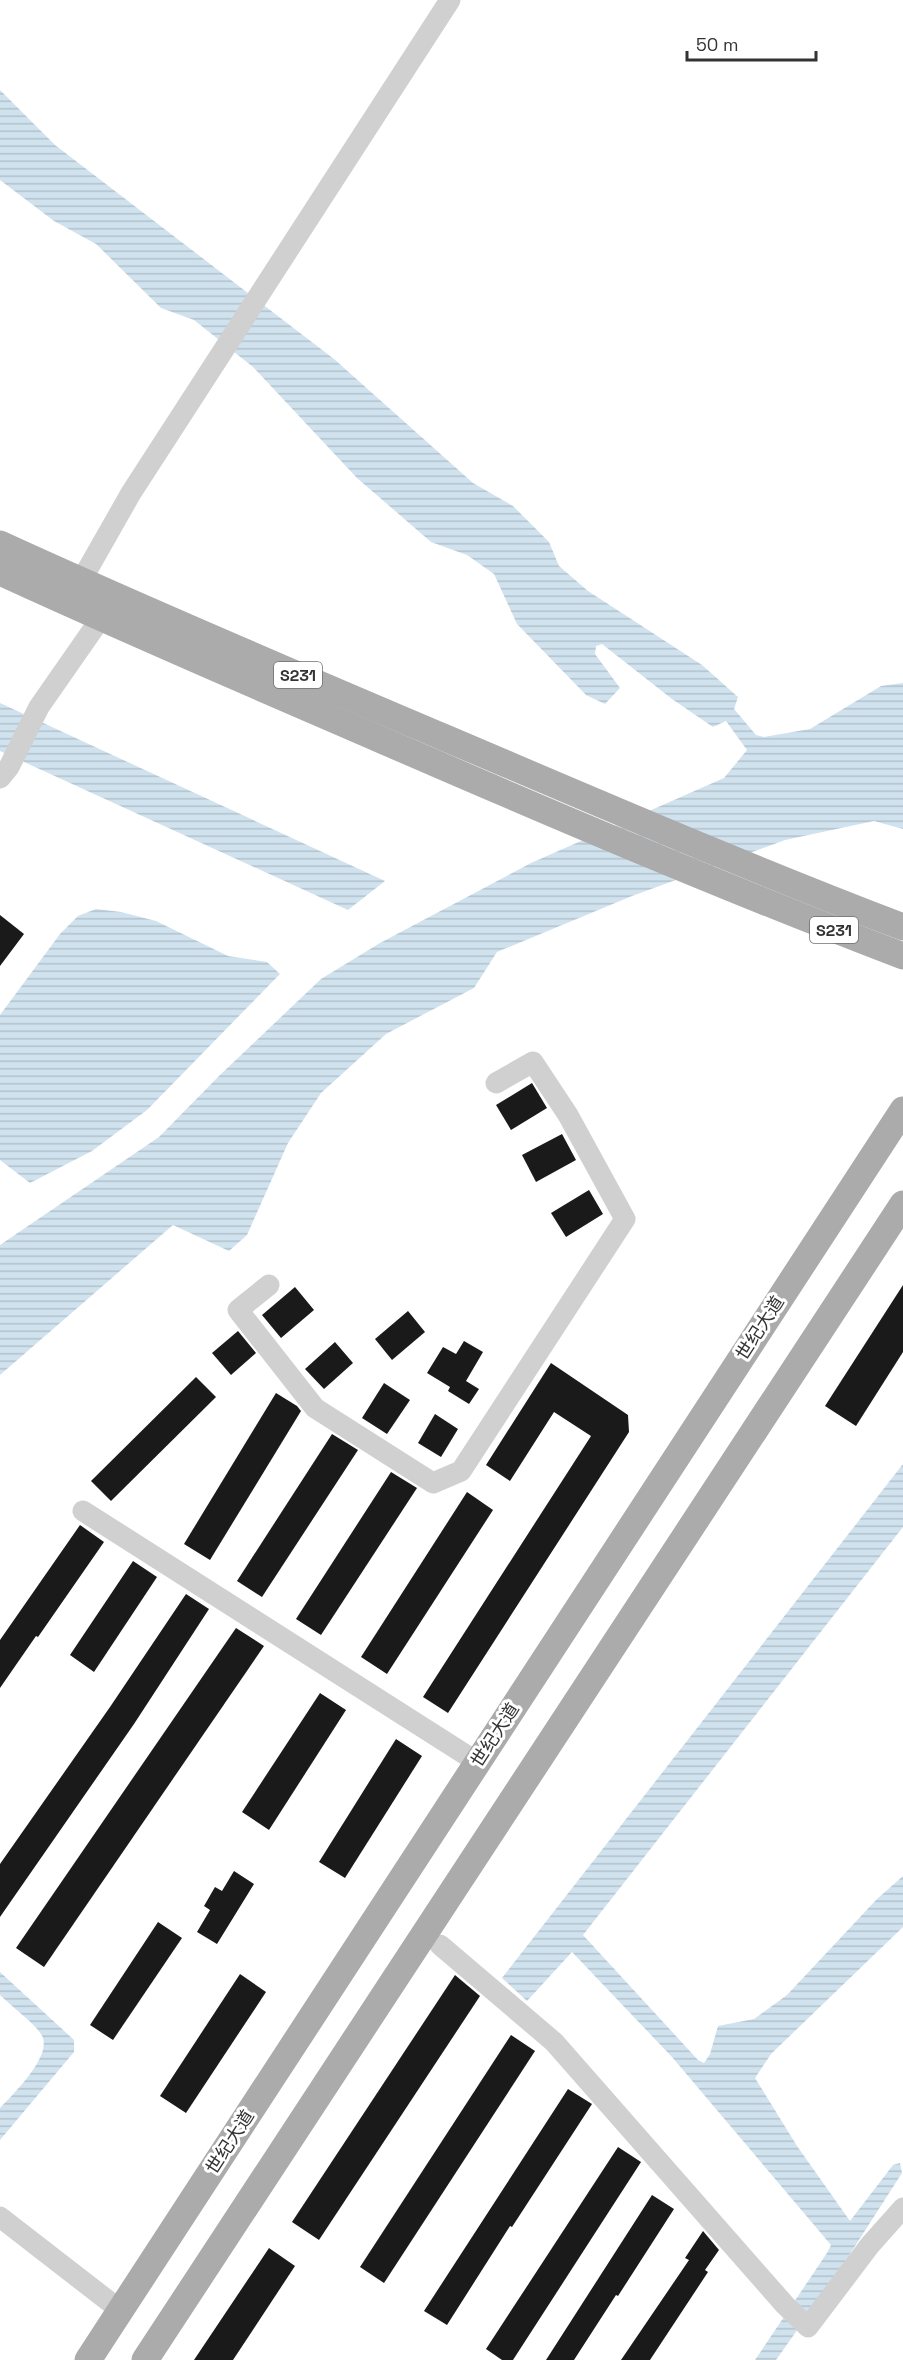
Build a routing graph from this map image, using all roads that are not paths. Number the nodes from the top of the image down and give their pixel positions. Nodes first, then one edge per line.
1 (450, 0) edge
2 (0, 544) edge
3 (0, 572) edge
4 (81, 581) junction
5 (101, 618) junction
6 (4, 773) edge
7 (903, 927) edge
8 (903, 956) edge
9 (496, 1083) dead end
10 (903, 1110) edge
11 (903, 1204) edge
12 (269, 1285) dead end
13 (82, 1511) dead end
14 (477, 1762) junction
15 (440, 1945) dead end
16 (903, 2208) edge
17 (0, 2217) edge
18 (120, 2310) junction
19 (88, 2360) edge
20 (145, 2360) edge

1 - 4 street
2 - 4 main road, S231
3 - 5 main road, S231
4 - 7 main road, S231
5 - 6 street
5 - 8 main road, S231
9 - 12 street
10 - 14 main road, 世纪大道
11 - 20 main road
13 - 14 street
14 - 18 main road, 世纪大道
15 - 16 street
17 - 18 street
18 - 19 main road, 世纪大道

